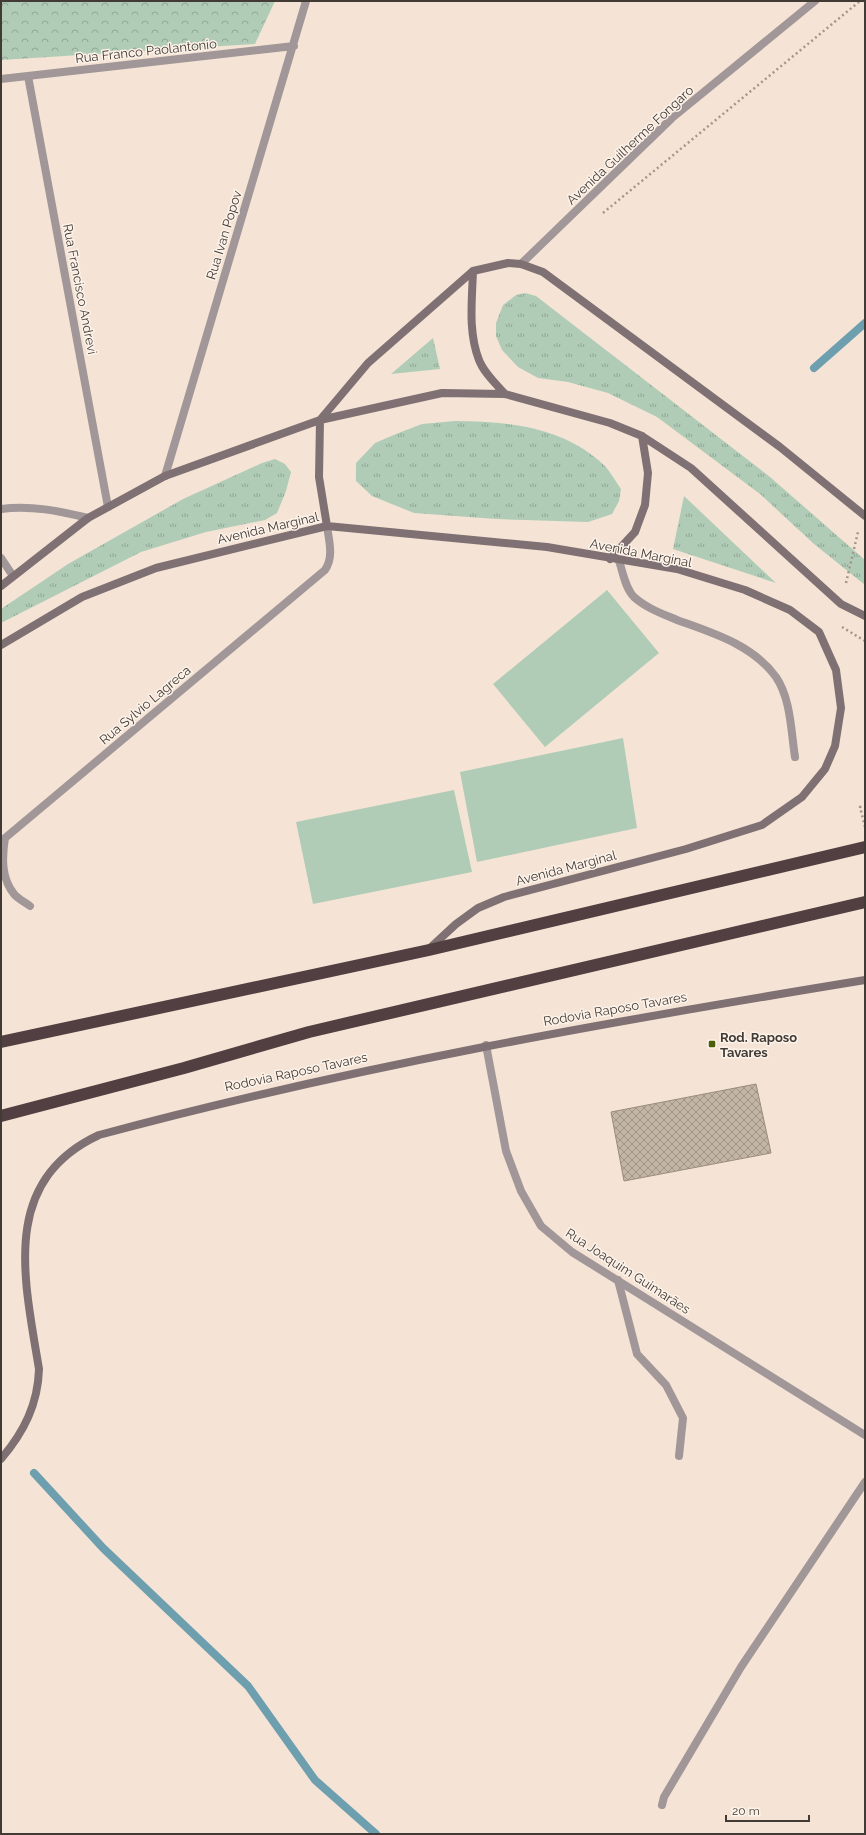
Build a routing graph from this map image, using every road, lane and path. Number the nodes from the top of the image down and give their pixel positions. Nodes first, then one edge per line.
1 (306, 1) edge
2 (814, 1) edge
3 (860, 1) edge
4 (294, 46) junction
5 (28, 76) junction
6 (1, 79) edge
7 (600, 215) dead end
8 (521, 264) junction
9 (473, 271) junction
10 (505, 394) junction
11 (320, 420) junction
12 (642, 436) junction
13 (165, 476) junction
14 (108, 507) junction
15 (1, 509) edge
16 (863, 515) edge
17 (88, 518) junction
18 (327, 526) junction
19 (1, 558) edge
20 (610, 559) junction
21 (619, 561) junction
22 (13, 576) junction
23 (1, 586) edge
24 (841, 604) junction
25 (865, 616) edge
26 (1, 645) edge
27 (795, 757) dead end
28 (865, 806) edge
29 (865, 829) edge
30 (865, 846) edge
31 (865, 902) edge
32 (30, 906) dead end
33 (429, 950) junction
34 (865, 980) edge
35 (1, 1042) edge
36 (486, 1045) junction
37 (5, 1116) edge
38 (618, 1280) junction
39 (865, 1435) edge
40 (679, 1456) dead end
41 (1, 1459) edge
42 (865, 1482) edge
43 (662, 1805) dead end

1 - 4 street, Rua Ivan Popov
2 - 8 street, Avenida Guilherme Fongaro
3 - 7 path
4 - 5 street, Rua Franco Paolantonio
4 - 13 street, Rua Ivan Popov
5 - 6 street, Rua Franco Paolantonio
5 - 14 street, Rua Francisco Andrevi
8 - 9 main road
8 - 16 main road
9 - 10 main road
9 - 11 main road
10 - 11 main road
10 - 12 main road
11 - 13 main road
11 - 18 main road
12 - 20 main road
12 - 24 main road
13 - 14 main road
14 - 17 main road
15 - 17 street
16 - 24 path
17 - 22 main road
18 - 20 main road, Avenida Marginal
18 - 26 main road, Avenida Marginal
18 - 32 street, Rua Sylvio Lagreca
19 - 22 street
20 - 21 main road, Avenida Marginal
21 - 27 street
21 - 33 main road, Avenida Marginal
22 - 23 main road
24 - 25 main road
28 - 29 path
30 - 33 highway
31 - 37 highway
33 - 35 highway
34 - 36 main road, Rodovia Raposo Tavares
36 - 38 street, Rua Joaquim Guimarães
36 - 41 main road, Rodovia Raposo Tavares
38 - 39 street, Rua Joaquim Guimarães
38 - 40 street
42 - 43 street

